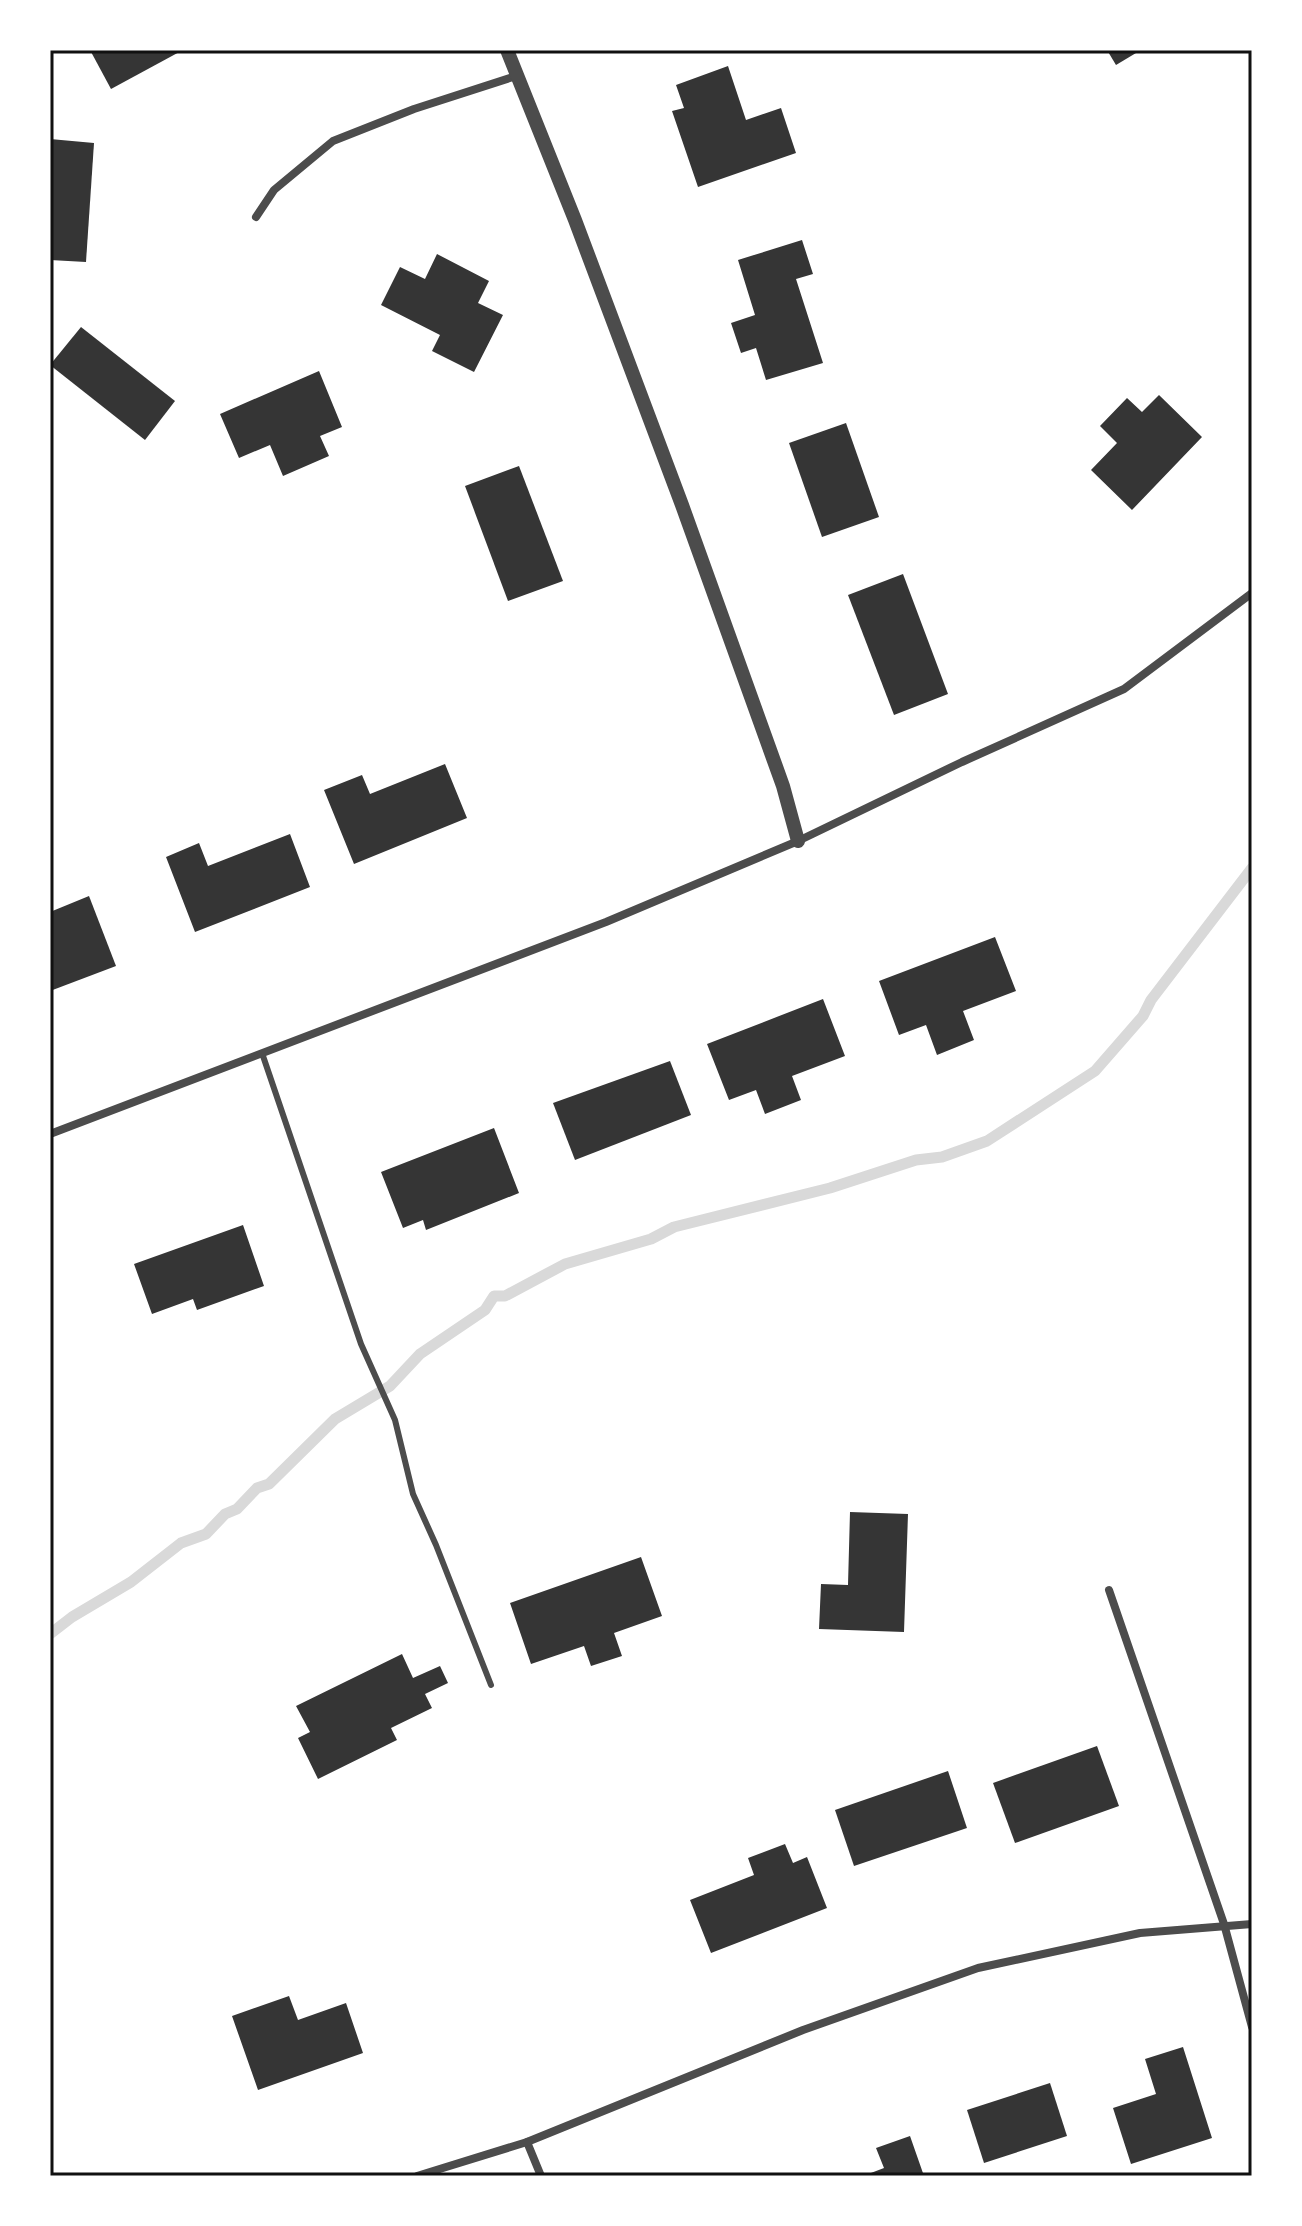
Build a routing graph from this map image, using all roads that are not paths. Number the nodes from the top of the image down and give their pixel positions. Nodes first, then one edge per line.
1 (507, 50) edge
2 (516, 76) junction
3 (256, 217) dead end
4 (1252, 593) edge
5 (798, 841) junction
6 (262, 1053) junction
7 (50, 1134) edge
8 (1109, 1590) dead end
9 (491, 1685) dead end
10 (1224, 1924) junction
11 (1252, 1924) edge
12 (1252, 2027) edge
13 (527, 2142) junction
14 (417, 2176) edge
15 (541, 2176) edge

1 - 2 street
2 - 3 street
2 - 5 street
4 - 5 street
5 - 6 street
6 - 7 street
6 - 9 lane
8 - 10 street
10 - 11 street
10 - 12 street
10 - 13 street
13 - 14 street
13 - 15 street

